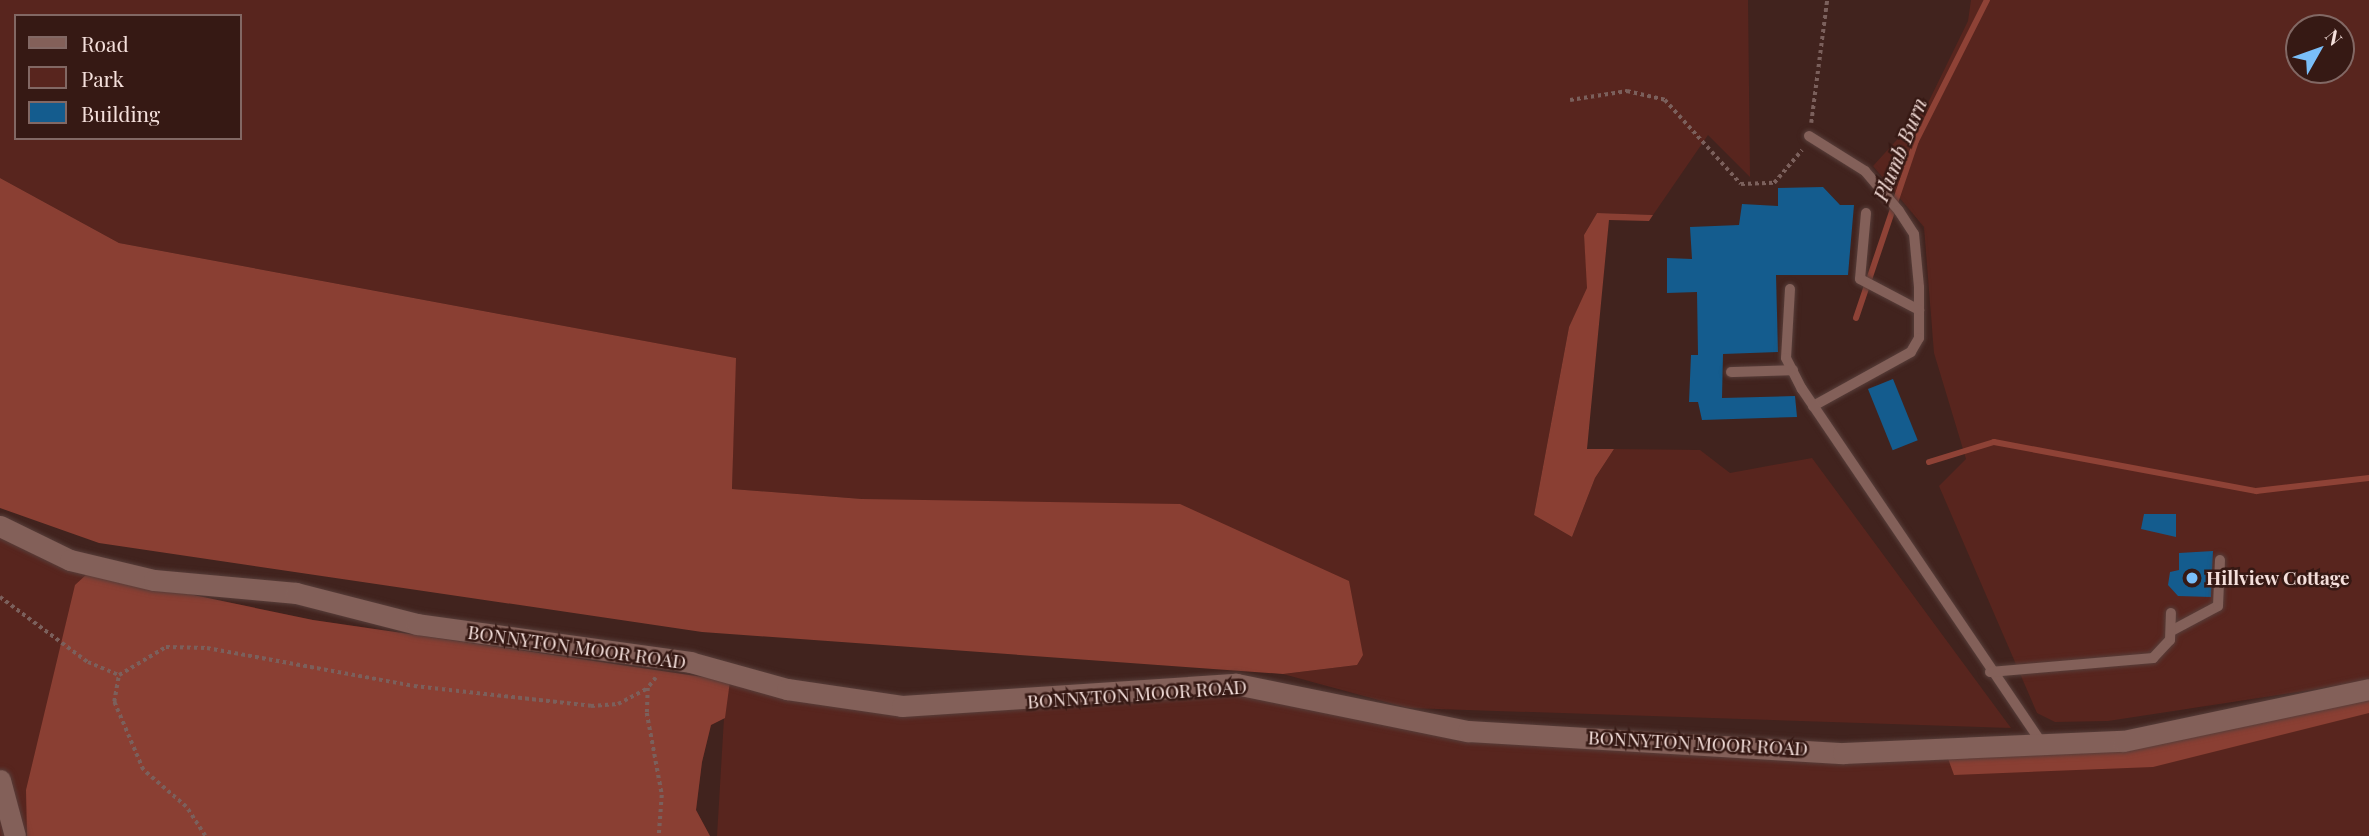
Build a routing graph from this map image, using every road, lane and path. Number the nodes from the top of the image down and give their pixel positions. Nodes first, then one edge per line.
1 (1827, 0) edge
2 (1570, 100) dead end
3 (1809, 136) junction
4 (1866, 213) dead end
5 (1790, 289) dead end
6 (1919, 310) junction
7 (1793, 370) junction
8 (1731, 372) dead end
9 (1813, 406) junction
10 (0, 526) edge
11 (2220, 560) dead end
12 (0, 597) edge
13 (2171, 613) dead end
14 (2173, 629) junction
15 (669, 662) junction
16 (1990, 672) junction
17 (120, 675) junction
18 (648, 688) junction
19 (2369, 689) edge
20 (2040, 741) junction
21 (0, 780) edge
22 (15, 836) edge
23 (205, 836) edge
24 (659, 836) edge

1 - 3 path
2 - 3 path
3 - 6 lane
4 - 6 lane
5 - 7 lane
6 - 9 lane
7 - 8 lane
7 - 9 lane
9 - 16 lane
10 - 15 street, BONNYTON MOOR ROAD
11 - 14 lane
12 - 17 path
13 - 14 lane
14 - 16 lane
15 - 18 path
15 - 20 street, BONNYTON MOOR ROAD
16 - 20 lane
17 - 18 path
17 - 23 path
18 - 24 path
19 - 20 street, BONNYTON MOOR ROAD
21 - 22 street

